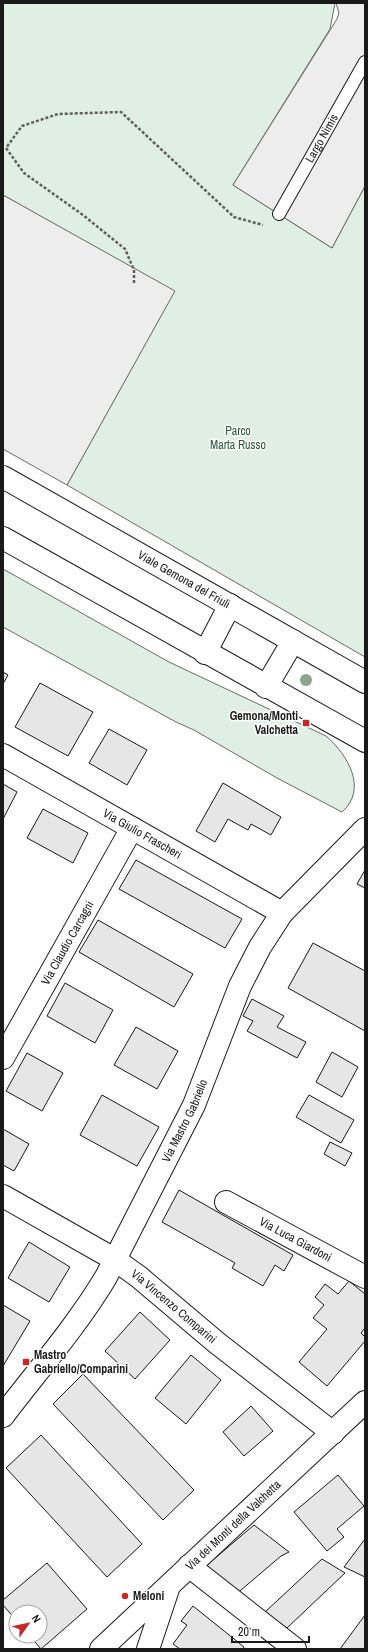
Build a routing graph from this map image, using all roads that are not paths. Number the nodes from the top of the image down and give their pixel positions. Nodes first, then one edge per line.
1 (365, 62) edge
2 (279, 214) road end
3 (3, 477) edge
4 (3, 538) edge
5 (230, 605) junction
6 (293, 641) junction
7 (205, 653) junction
8 (365, 682) edge
9 (266, 687) junction
10 (365, 741) edge
11 (3, 755) edge
12 (132, 828) junction
13 (365, 828) edge
14 (282, 913) junction
15 (3, 1058) edge
16 (3, 1196) edge
17 (226, 1202) dead end
18 (114, 1259) junction
19 (365, 1277) edge
20 (365, 1402) edge
21 (3, 1416) edge
22 (333, 1433) junction
23 (189, 1566) junction
24 (170, 1584) junction
25 (122, 1628) junction
26 (101, 1649) edge
27 (148, 1649) edge
28 (295, 1649) edge

1 - 2 lane, Largo Nimis
3 - 5 street, Viale Gemona del Friuli
4 - 7 street
5 - 6 street, Viale Gemona del Friuli
5 - 7 street
6 - 8 street, Viale Gemona del Friuli
6 - 9 street
7 - 9 street
9 - 10 street
11 - 12 street, Via Giulio Frascheri
12 - 14 street, Via Giulio Frascheri
12 - 15 street, Via Claudio Carcagni
13 - 14 street, Via Mastro Gabriello
14 - 18 street, Via Mastro Gabriello
16 - 18 street, Via Vincenzo Comparini
17 - 19 street, Via Luca Giardoni
18 - 21 street, Via Mastro Gabriello
18 - 22 street, Via Vincenzo Comparini
20 - 22 street, Via dei Monti della Valchetta
22 - 23 street, Via dei Monti della Valchetta
23 - 24 street, Via dei Monti della Valchetta
23 - 28 street
24 - 25 street, Via dei Monti della Valchetta
24 - 27 street
25 - 26 street, Via dei Monti della Valchetta
25 - 27 street

